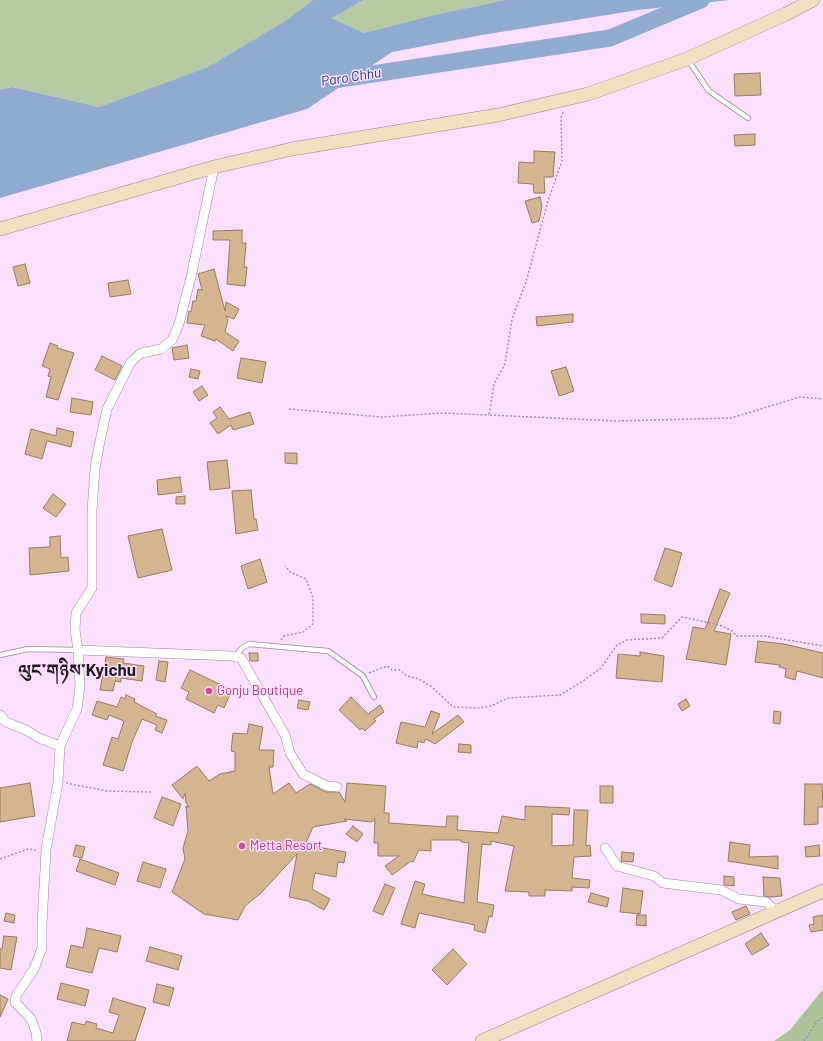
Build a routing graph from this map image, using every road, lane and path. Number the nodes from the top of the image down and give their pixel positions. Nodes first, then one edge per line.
1 (813, 0) edge
2 (687, 59) junction
3 (568, 99) junction
4 (748, 118) dead end
5 (214, 167) junction
6 (0, 229) edge
7 (823, 399) edge
8 (289, 409) dead end
9 (489, 414) junction
10 (285, 566) dead end
11 (273, 646) junction
12 (823, 646) edge
13 (78, 650) junction
14 (0, 655) edge
15 (234, 656) junction
16 (363, 676) junction
17 (374, 697) dead end
18 (0, 715) edge
19 (60, 746) junction
20 (58, 782) junction
21 (337, 787) dead end
22 (152, 792) dead end
23 (605, 848) dead end
24 (46, 850) junction
25 (0, 859) edge
26 (823, 891) edge
27 (777, 912) junction
28 (823, 1017) edge
29 (36, 1041) edge
30 (482, 1041) edge
31 (804, 1041) edge

1 - 2 street
2 - 3 street
2 - 4 lane
3 - 5 street
3 - 9 path
5 - 6 street
5 - 13 street
7 - 9 path
8 - 9 path
10 - 11 path
11 - 15 lane
11 - 16 lane
12 - 16 path
13 - 14 lane
13 - 15 street
13 - 19 street
15 - 21 street
16 - 17 lane
18 - 19 street
19 - 20 street
20 - 22 path
20 - 24 street
23 - 27 street
24 - 25 path
24 - 29 street
26 - 27 street
27 - 30 street
28 - 31 path

